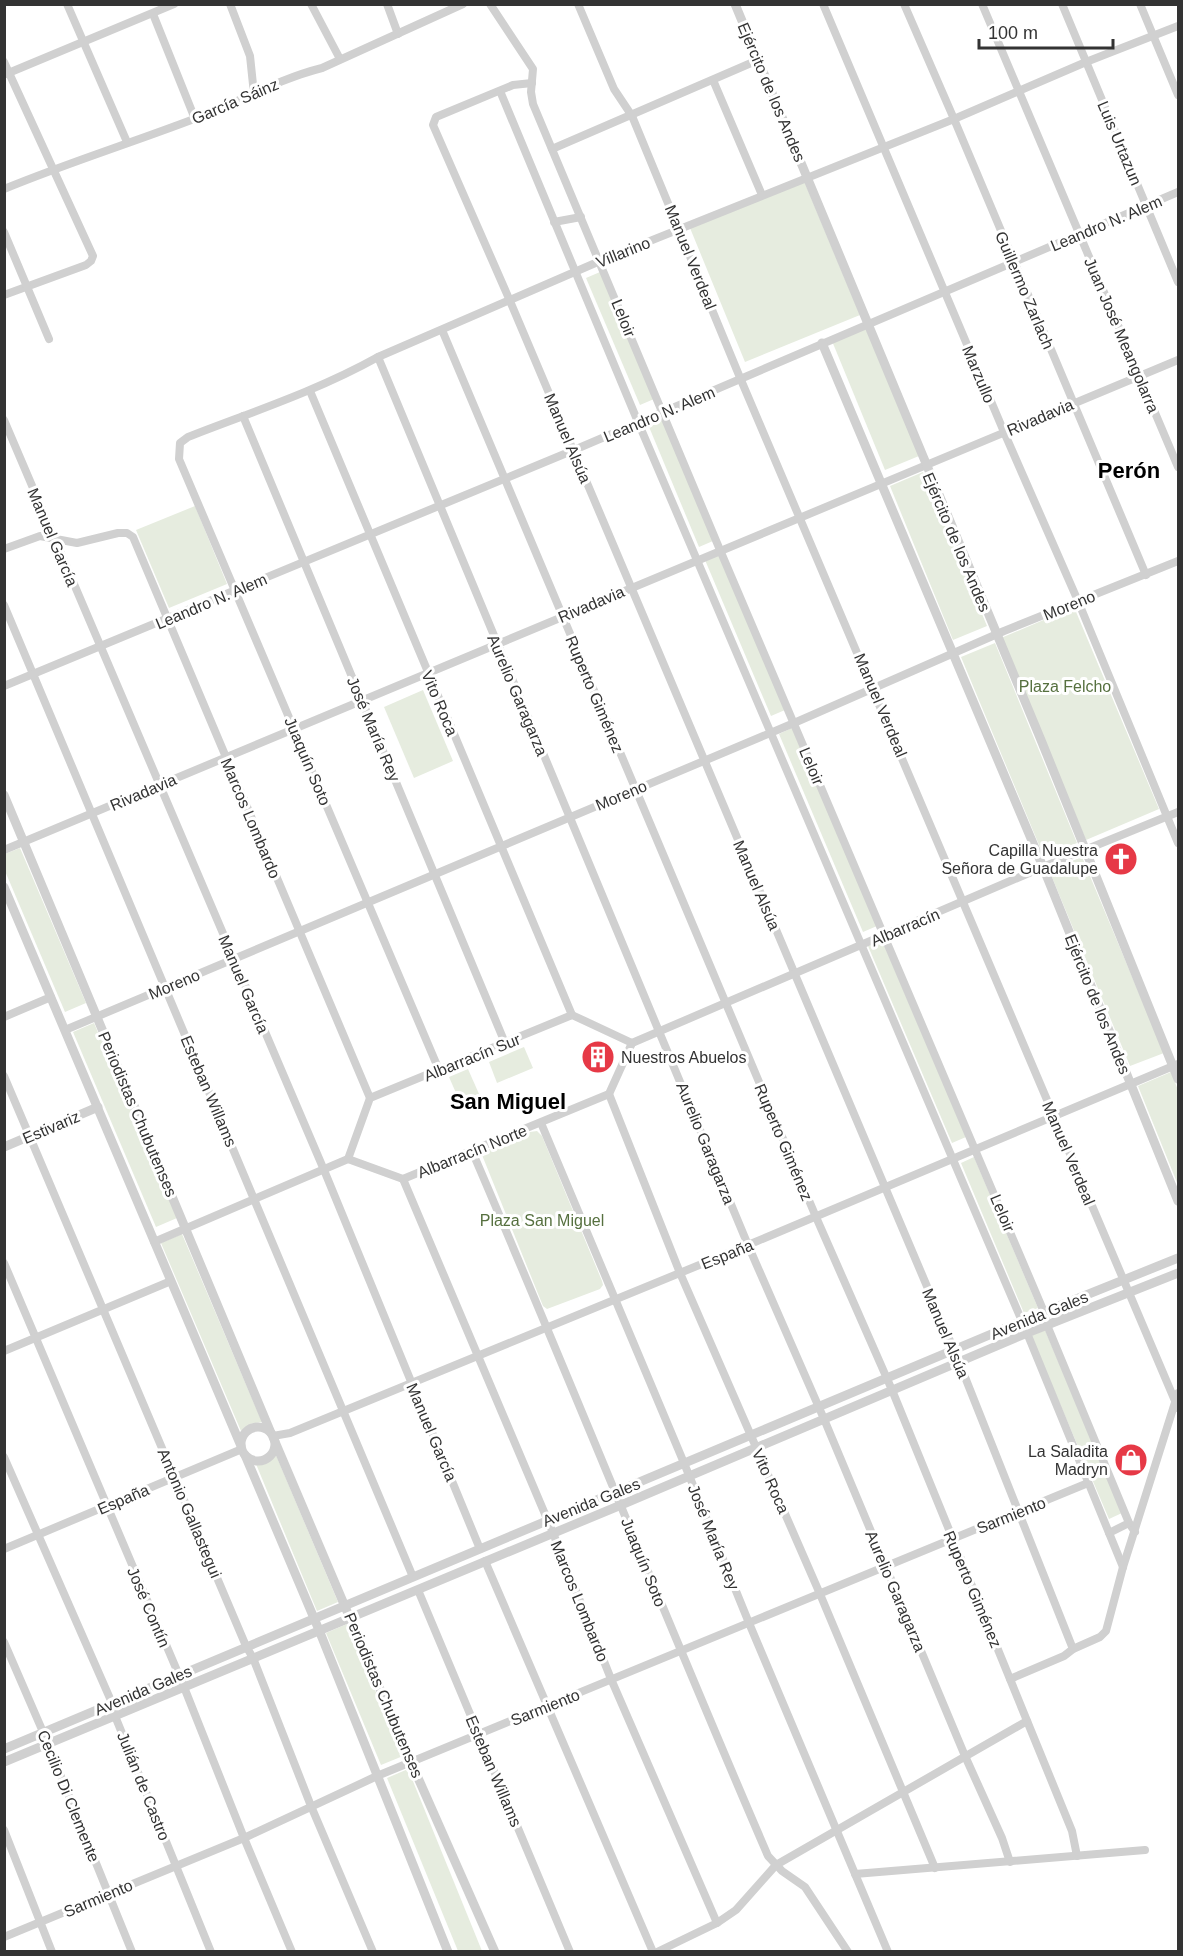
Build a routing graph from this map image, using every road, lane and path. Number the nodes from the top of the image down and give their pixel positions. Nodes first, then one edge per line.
1 (67, 4) edge
2 (174, 4) edge
3 (230, 4) edge
4 (311, 4) edge
5 (387, 4) edge
6 (463, 4) edge
7 (490, 4) edge
8 (578, 4) edge
9 (735, 4) edge
10 (744, 4) edge
11 (823, 4) edge
12 (904, 4) edge
13 (982, 4) edge
14 (1062, 4) edge
15 (1140, 4) edge
16 (153, 14) junction
17 (740, 18) junction
18 (1179, 26) edge
19 (398, 34) junction
20 (1153, 36) junction
21 (83, 42) junction
22 (340, 59) junction
23 (758, 60) junction
24 (4, 62) edge
25 (1086, 62) junction
26 (7, 74) edge
27 (713, 80) junction
28 (532, 83) junction
29 (1019, 90) junction
30 (500, 91) junction
31 (254, 94) junction
32 (1179, 95) edge
33 (632, 116) junction
34 (195, 119) junction
35 (954, 119) junction
36 (127, 142) junction
37 (884, 147) junction
38 (552, 148) junction
39 (54, 168) junction
40 (808, 178) junction
41 (4, 189) edge
42 (1179, 192) edge
43 (762, 195) junction
44 (1146, 206) junction
45 (581, 217) junction
46 (554, 222) junction
47 (678, 229) junction
48 (4, 232) edge
49 (1079, 234) junction
50 (600, 261) junction
51 (1014, 262) junction
52 (575, 272) junction
53 (1179, 282) edge
54 (28, 286) junction
55 (944, 291) junction
56 (4, 295) edge
57 (510, 301) junction
58 (867, 324) junction
59 (442, 330) junction
60 (49, 339) dead end
61 (822, 343) junction
62 (378, 357) junction
63 (1179, 360) edge
64 (1139, 376) junction
65 (741, 380) junction
66 (310, 391) junction
67 (1072, 404) junction
68 (663, 412) junction
69 (243, 416) junction
70 (4, 420) edge
71 (638, 422) junction
72 (1004, 432) junction
73 (574, 450) junction
74 (179, 452) joint
75 (925, 465) junction
76 (1179, 467) edge
77 (504, 479) junction
78 (881, 483) junction
79 (439, 506) junction
80 (801, 516) junction
81 (370, 535) junction
82 (54, 538) junction
83 (4, 549) edge
84 (720, 550) junction
85 (696, 560) junction
86 (1179, 561) edge
87 (304, 562) junction
88 (1146, 575) junction
89 (631, 587) junction
90 (236, 591) junction
91 (1078, 601) junction
92 (4, 605) edge
93 (562, 616) junction
94 (168, 619) junction
95 (996, 635) junction
96 (496, 643) junction
97 (100, 648) junction
98 (952, 654) junction
99 (427, 672) junction
100 (34, 674) junction
101 (4, 686) edge
102 (873, 687) junction
103 (362, 699) junction
104 (794, 723) junction
105 (294, 728) junction
106 (770, 733) junction
107 (225, 756) junction
108 (704, 760) junction
109 (158, 785) junction
110 (635, 789) junction
111 (4, 795) edge
112 (1179, 812) edge
113 (92, 813) junction
114 (1167, 816) junction
115 (569, 817) junction
116 (24, 842) junction
117 (1179, 843) edge
118 (500, 846) junction
119 (4, 850) edge
120 (1086, 850) junction
121 (1043, 867) junction
122 (435, 874) junction
123 (4, 887) edge
124 (367, 902) junction
125 (963, 903) junction
126 (299, 931) junction
127 (885, 936) junction
128 (861, 945) junction
129 (233, 958) junction
130 (794, 974) junction
131 (165, 987) junction
132 (51, 997) junction
133 (725, 1002) junction
134 (572, 1015) junction
135 (97, 1016) junction
136 (4, 1017) edge
137 (65, 1029) junction
138 (660, 1030) junction
139 (505, 1043) junction
140 (632, 1043) junction
141 (1176, 1066) edge
142 (439, 1070) junction
143 (4, 1076) edge
144 (1179, 1079) edge
145 (1130, 1085) junction
146 (609, 1094) junction
147 (370, 1098) junction
148 (98, 1107) junction
149 (1054, 1117) junction
150 (541, 1123) junction
151 (30, 1136) junction
152 (4, 1147) edge
153 (976, 1149) junction
154 (472, 1151) junction
155 (348, 1159) junction
156 (953, 1159) junction
157 (324, 1170) junction
158 (403, 1179) junction
159 (884, 1188) junction
160 (254, 1199) junction
161 (1179, 1201) edge
162 (816, 1217) junction
163 (186, 1229) junction
164 (154, 1242) junction
165 (748, 1245) junction
166 (1179, 1258) edge
167 (4, 1263) edge
168 (680, 1273) junction
169 (1179, 1273) edge
170 (1124, 1280) junction
171 (171, 1281) junction
172 (1128, 1293) junction
173 (614, 1299) junction
174 (103, 1310) junction
175 (1044, 1312) junction
176 (1022, 1322) junction
177 (1047, 1325) junction
178 (547, 1326) junction
179 (1027, 1333) junction
180 (36, 1338) junction
181 (953, 1350) junction
182 (4, 1351) edge
183 (476, 1355) junction
184 (959, 1362) junction
185 (886, 1379) junction
186 (411, 1382) junction
187 (892, 1390) junction
188 (1179, 1393) edge
189 (1177, 1405) edge
190 (818, 1407) junction
191 (343, 1411) junction
192 (824, 1419) junction
193 (272, 1435) junction
194 (750, 1435) junction
195 (757, 1447) junction
196 (243, 1450) junction
197 (4, 1457) edge
198 (684, 1463) junction
199 (689, 1476) junction
200 (175, 1477) junction
201 (1088, 1483) junction
202 (616, 1493) junction
203 (621, 1505) junction
204 (106, 1506) junction
205 (1018, 1512) junction
206 (547, 1520) junction
207 (1129, 1523) junction
208 (1135, 1532) junction
209 (553, 1533) junction
210 (1108, 1533) junction
211 (38, 1535) junction
212 (952, 1539) junction
213 (4, 1549) edge
214 (480, 1549) junction
215 (485, 1562) junction
216 (885, 1566) junction
217 (1123, 1567) junction
218 (413, 1577) junction
219 (418, 1590) junction
220 (820, 1594) junction
221 (346, 1605) junction
222 (351, 1617) junction
223 (315, 1618) junction
224 (749, 1623) junction
225 (319, 1630) junction
226 (4, 1642) edge
227 (246, 1646) junction
228 (1073, 1649) junction
229 (680, 1651) junction
230 (253, 1658) junction
231 (179, 1676) junction
232 (1010, 1679) junction
233 (611, 1680) junction
234 (184, 1687) junction
235 (112, 1703) junction
236 (547, 1707) junction
237 (116, 1716) junction
238 (1027, 1721) junction
239 (44, 1732) junction
240 (479, 1734) junction
241 (48, 1744) junction
242 (4, 1749) edge
243 (965, 1756) junction
244 (4, 1762) edge
245 (411, 1762) junction
246 (377, 1776) junction
247 (903, 1793) junction
248 (311, 1806) junction
249 (4, 1830) edge
250 (836, 1830) junction
251 (244, 1838) junction
252 (1145, 1850) dead end
253 (1077, 1856) junction
254 (1010, 1862) junction
255 (177, 1865) junction
256 (776, 1865) junction
257 (935, 1868) junction
258 (855, 1874) junction
259 (109, 1894) junction
260 (40, 1922) junction
261 (717, 1923) junction
262 (4, 1937) edge
263 (52, 1952) edge
264 (132, 1952) edge
265 (212, 1952) edge
266 (292, 1952) edge
267 (373, 1952) edge
268 (448, 1952) edge
269 (495, 1952) edge
270 (570, 1952) edge
271 (655, 1952) edge
272 (848, 1952) edge
273 (888, 1952) edge

1 - 21 street
2 - 16 street
3 - 31 street
4 - 22 street
5 - 19 street
6 - 19 street, García Sáinz
7 - 28 street, Leloir
8 - 33 street, Manuel Verdeal
9 - 17 street, Ejército de los Andes
10 - 17 street
11 - 37 street, Marzullo
12 - 35 street, Guillermo Zarlach
13 - 29 street, Juan José Meangolarra
14 - 25 street, Luis Urtazun
15 - 20 street
16 - 21 street
16 - 34 street
17 - 23 street, Ejército de los Andes
18 - 20 street, Villarino
19 - 22 street, García Sáinz
20 - 25 street, Villarino
20 - 32 street
21 - 26 street
21 - 36 street
22 - 31 street, García Sáinz
23 - 27 street
23 - 40 street, Ejército de los Andes
24 - 26 street
25 - 29 street, Villarino
25 - 44 street, Luis Urtazun
26 - 39 street
27 - 33 street
27 - 43 street
28 - 30 street
28 - 38 street, Leloir
29 - 35 street, Villarino
29 - 49 street, Juan José Meangolarra
30 - 46 street, Leloir
30 - 57 street, Manuel Alsúa
31 - 34 street, García Sáinz
33 - 38 street
33 - 47 street, Manuel Verdeal
34 - 36 street, García Sáinz
35 - 37 street, Villarino
35 - 51 street, Guillermo Zarlach
36 - 39 street, García Sáinz
37 - 40 street, Villarino
37 - 55 street, Marzullo
38 - 45 street, Leloir
39 - 41 street, García Sáinz
39 - 54 street
40 - 43 street, Villarino
40 - 58 street, Ejército de los Andes
42 - 44 street, Leandro N. Alem
43 - 47 street, Villarino
44 - 49 street, Leandro N. Alem
44 - 53 street, Luis Urtazun
45 - 46 street
45 - 50 street, Leloir
46 - 52 street, Leloir
47 - 50 street, Villarino
47 - 65 street, Manuel Verdeal
48 - 54 street
49 - 51 street, Leandro N. Alem
49 - 64 street, Juan José Meangolarra
50 - 52 street, Villarino
50 - 68 street, Leloir
51 - 55 street, Leandro N. Alem
51 - 67 street, Guillermo Zarlach
52 - 57 street, Villarino
52 - 71 street, Leloir
54 - 56 street
54 - 60 street
55 - 58 street, Leandro N. Alem
55 - 72 street, Marzullo
57 - 59 street, Villarino
57 - 73 street, Manuel Alsúa
58 - 61 street, Leandro N. Alem
58 - 75 street, Ejército de los Andes
59 - 62 street, Villarino
59 - 77 street, Ruperto Giménez
61 - 65 street, Leandro N. Alem
61 - 78 street, Ejército de los Andes
62 - 66 street, Villarino
62 - 79 street, Aurelio Garagarza
63 - 64 street, Rivadavia
64 - 67 street, Rivadavia
64 - 76 street, Juan José Meangolarra
65 - 68 street, Leandro N. Alem
65 - 80 street, Manuel Verdeal
66 - 69 street, Villarino
66 - 81 street, Vito Roca
67 - 72 street, Rivadavia
67 - 88 street, Guillermo Zarlach
68 - 71 street, Leandro N. Alem
68 - 84 street, Leloir
69 - 74 street, Villarino
69 - 87 street, José María Rey
70 - 82 street, Manuel García
71 - 73 street, Leandro N. Alem
71 - 85 street, Leloir
72 - 75 street, Rivadavia
72 - 91 street, Marzullo
73 - 77 street, Leandro N. Alem
73 - 89 street, Manuel Alsúa
74 - 90 street, Juaquín Soto
75 - 78 street, Rivadavia
75 - 95 street, Ejército de los Andes
77 - 79 street, Leandro N. Alem
77 - 93 street, Ruperto Giménez
78 - 80 street, Rivadavia
78 - 98 street, Ejército de los Andes
79 - 81 street, Leandro N. Alem
79 - 96 street, Aurelio Garagarza
80 - 84 street, Rivadavia
80 - 102 street, Manuel Verdeal
81 - 87 street, Leandro N. Alem
81 - 99 street, Vito Roca
82 - 83 street
82 - 94 street, Marcos Lombardo
82 - 97 street, Manuel García
84 - 85 street, Rivadavia
84 - 104 street, Leloir
85 - 89 street, Rivadavia
85 - 106 street, Leloir
86 - 88 street, Moreno
87 - 90 street, Leandro N. Alem
87 - 103 street, José María Rey
88 - 91 street, Moreno
89 - 93 street, Rivadavia
89 - 108 street, Manuel Alsúa
90 - 94 street, Leandro N. Alem
90 - 105 street, Juaquín Soto
91 - 95 street, Moreno
91 - 114 street, Marzullo
92 - 100 street, Esteban Willams
93 - 96 street, Rivadavia
93 - 110 street, Ruperto Giménez
94 - 97 street, Leandro N. Alem
94 - 107 street, Marcos Lombardo
95 - 98 street, Moreno
95 - 120 street, Ejército de los Andes
96 - 99 street, Rivadavia
96 - 115 street, Aurelio Garagarza
97 - 100 street, Leandro N. Alem
97 - 109 street, Manuel García
98 - 102 street, Moreno
98 - 121 street, Ejército de los Andes
99 - 103 street, Rivadavia
99 - 118 street, Vito Roca
100 - 101 street, Leandro N. Alem
100 - 113 street, Esteban Willams
102 - 104 street, Moreno
102 - 125 street, Manuel Verdeal
103 - 105 street, Rivadavia
103 - 122 street, José María Rey
104 - 106 street, Moreno
104 - 127 street, Leloir
105 - 107 street, Rivadavia
105 - 124 street, Juaquín Soto
106 - 108 street, Moreno
106 - 128 street, Leloir
107 - 109 street, Rivadavia
107 - 126 street, Marcos Lombardo
108 - 110 street, Moreno
108 - 130 street, Manuel Alsúa
109 - 113 street, Rivadavia
109 - 129 street, Manuel García
110 - 115 street, Moreno
110 - 133 street, Ruperto Giménez
111 - 116 street, Periodistas Chubutenses
112 - 114 street, Albarracín
113 - 116 street, Rivadavia
113 - 131 street, Esteban Willams
114 - 117 street, Marzullo
114 - 120 street, Albarracín
115 - 118 street, Moreno
115 - 138 street, Aurelio Garagarza
116 - 119 street, Rivadavia
116 - 135 street, Periodistas Chubutenses
118 - 122 street, Moreno
118 - 134 street, Vito Roca
120 - 121 street, Albarracín
120 - 141 street, Ejército de los Andes
121 - 125 street, Albarracín
121 - 145 street, Ejército de los Andes
122 - 124 street, Moreno
122 - 139 street, José María Rey
123 - 132 street, Periodistas Chubutenses
124 - 126 street, Moreno
124 - 142 street, Juaquín Soto
125 - 127 street, Albarracín
125 - 149 street, Manuel Verdeal
126 - 129 street, Moreno
126 - 147 street, Marcos Lombardo
127 - 128 street, Albarracín
127 - 153 street, Leloir
128 - 130 street, Albarracín
128 - 156 street, Leloir
129 - 131 street, Moreno
129 - 157 street, Manuel García
130 - 133 street, Albarracín
130 - 159 street, Manuel Alsúa
131 - 135 street, Moreno
131 - 160 street, Esteban Willams
132 - 136 street
132 - 137 street, Periodistas Chubutenses
133 - 138 street, Albarracín
133 - 162 street, Ruperto Giménez
134 - 139 street, Albarracín Sur
134 - 140 street
135 - 137 street, Moreno
135 - 163 street, Periodistas Chubutenses
137 - 148 street, Periodistas Chubutenses
138 - 140 street, Albarracín
138 - 165 street, Aurelio Garagarza
139 - 142 street, Albarracín Sur
140 - 146 street
141 - 144 street, Ejército de los Andes
141 - 145 street, España
142 - 147 street, Albarracín Sur
143 - 151 street, Antonio Gallastegui
145 - 149 street, España
145 - 161 street, Ejército de los Andes
146 - 150 street, Albarracín Norte
146 - 168 street, Vito Roca
147 - 155 street
148 - 151 street, Estivariz
148 - 164 street, Periodistas Chubutenses
149 - 153 street, España
149 - 170 street, Manuel Verdeal
150 - 154 street, Albarracín Norte
150 - 173 street, José María Rey
151 - 152 street, Estivariz
151 - 174 street, Antonio Gallastegui
153 - 156 street, España
153 - 175 street, Leloir
154 - 158 street, Albarracín Norte
154 - 178 street, Juaquín Soto
155 - 157 street
155 - 158 street, Albarracín Norte
156 - 159 street, España
156 - 176 street, Leloir
157 - 160 street
157 - 186 street, Manuel García
158 - 183 street, Marcos Lombardo
159 - 162 street, España
159 - 181 street, Manuel Alsúa
160 - 163 street
160 - 191 street, Esteban Willams
162 - 165 street, España
162 - 185 street, Ruperto Giménez
163 - 164 street
163 - 193 street, Periodistas Chubutenses
164 - 171 street, Periodistas Chubutenses
165 - 168 street, España
165 - 190 street, Aurelio Garagarza
166 - 170 street, Avenida Gales
167 - 180 street, José Contín
168 - 173 street, España
168 - 194 street, Vito Roca
169 - 172 street, Avenida Gales
170 - 172 street, Manuel Verdeal
170 - 175 street, Avenida Gales
171 - 174 street
171 - 196 street, Periodistas Chubutenses
172 - 177 street, Avenida Gales
172 - 189 street, Manuel Verdeal
173 - 178 street, España
173 - 198 street, José María Rey
174 - 180 street
174 - 200 street, Antonio Gallastegui
175 - 176 street, Avenida Gales
175 - 177 street, Leloir
176 - 179 street, Leloir
176 - 181 street, Avenida Gales
177 - 179 street, Avenida Gales
177 - 207 street, Leloir
178 - 183 street, España
178 - 202 street, Juaquín Soto
179 - 184 street, Avenida Gales
179 - 201 street, Leloir
180 - 182 street
180 - 204 street, José Contín
181 - 184 street, Manuel Alsúa
181 - 185 street, Avenida Gales
183 - 186 street, España
183 - 206 street, Marcos Lombardo
184 - 187 street, Avenida Gales
184 - 205 street, Manuel Alsúa
185 - 187 street, Ruperto Giménez
185 - 190 street, Avenida Gales
186 - 191 street, España
186 - 214 street, Manuel García
187 - 192 street, Avenida Gales
187 - 212 street, Ruperto Giménez
188 - 189 street
189 - 208 street
190 - 192 street, Aurelio Garagarza
190 - 194 street, Avenida Gales
191 - 193 street, España
191 - 218 street, Esteban Willams
192 - 195 street, Avenida Gales
192 - 216 street, Aurelio Garagarza
193 - 196 street
193 - 196 street
193 - 221 street, Periodistas Chubutenses
194 - 195 street, Vito Roca
194 - 198 street, Avenida Gales
195 - 199 street, Avenida Gales
195 - 220 street, Vito Roca
196 - 200 street, España
196 - 223 street, Periodistas Chubutenses
197 - 211 street, Julián de Castro
198 - 199 street, José María Rey
198 - 202 street, Avenida Gales
199 - 203 street, Avenida Gales
199 - 224 street, José María Rey
200 - 204 street, España
200 - 227 street, Antonio Gallastegui
201 - 205 street, Sarmiento
201 - 210 street, Leloir
202 - 203 street, Juaquín Soto
202 - 206 street, Avenida Gales
203 - 209 street, Avenida Gales
203 - 229 street, Juaquín Soto
204 - 211 street, España
204 - 231 street, José Contín
205 - 212 street, Sarmiento
205 - 228 street, Manuel Alsúa
206 - 209 street, Marcos Lombardo
206 - 214 street, Avenida Gales
207 - 208 street, Leloir
207 - 210 street
208 - 217 street
209 - 215 street, Avenida Gales
209 - 233 street, Marcos Lombardo
210 - 217 street, Leloir
211 - 213 street, España
211 - 235 street, Julián de Castro
212 - 216 street, Sarmiento
212 - 232 street, Ruperto Giménez
214 - 218 street, Avenida Gales
215 - 219 street, Avenida Gales
215 - 236 street
216 - 220 street, Sarmiento
216 - 243 street, Aurelio Garagarza
217 - 228 street
218 - 221 street, Avenida Gales
219 - 222 street, Avenida Gales
219 - 240 street, Esteban Willams
220 - 224 street, Sarmiento
220 - 247 street, Vito Roca
221 - 222 street, Periodistas Chubutenses
221 - 223 street, Avenida Gales
222 - 225 street, Avenida Gales
222 - 245 street, Periodistas Chubutenses
223 - 225 street, Periodistas Chubutenses
223 - 227 street, Avenida Gales
224 - 229 street, Sarmiento
224 - 250 street, José María Rey
225 - 230 street, Avenida Gales
225 - 246 street, Periodistas Chubutenses
226 - 239 street, Cecilio Di Clemente
227 - 230 street, Antonio Gallastegui
227 - 231 street, Avenida Gales
228 - 232 street
229 - 233 street, Sarmiento
229 - 256 street, Juaquín Soto
230 - 234 street, Avenida Gales
230 - 248 street, Antonio Gallastegui
231 - 234 street, José Contín
231 - 235 street, Avenida Gales
232 - 238 street, Ruperto Giménez
233 - 236 street, Sarmiento
233 - 261 street, Marcos Lombardo
234 - 237 street, Avenida Gales
234 - 251 street, José Contín
235 - 237 street, Julián de Castro
235 - 239 street, Avenida Gales
236 - 240 street, Sarmiento
236 - 271 street
237 - 241 street, Avenida Gales
237 - 255 street, Julián de Castro
238 - 243 street
238 - 253 street, Ruperto Giménez
239 - 241 street, Cecilio Di Clemente
239 - 242 street, Avenida Gales
240 - 245 street, Sarmiento
240 - 270 street, Esteban Willams
241 - 244 street, Avenida Gales
241 - 259 street, Cecilio Di Clemente
243 - 247 street
243 - 254 street, Aurelio Garagarza
245 - 246 street, Sarmiento
245 - 269 street, Periodistas Chubutenses
246 - 248 street, Sarmiento
246 - 268 street, Periodistas Chubutenses
247 - 250 street
247 - 257 street, Vito Roca
248 - 251 street, Sarmiento
248 - 267 street, Antonio Gallastegui
249 - 260 street
250 - 256 street
250 - 258 street, José María Rey
251 - 255 street, Sarmiento
251 - 266 street, José Contín
252 - 253 street
253 - 254 street
254 - 257 street
255 - 259 street, Sarmiento
255 - 265 street, Julián de Castro
256 - 261 street
256 - 272 street, Juaquín Soto
257 - 258 street
258 - 273 street, José María Rey
259 - 260 street, Sarmiento
259 - 264 street, Cecilio Di Clemente
260 - 262 street, Sarmiento
260 - 263 street
261 - 271 street

